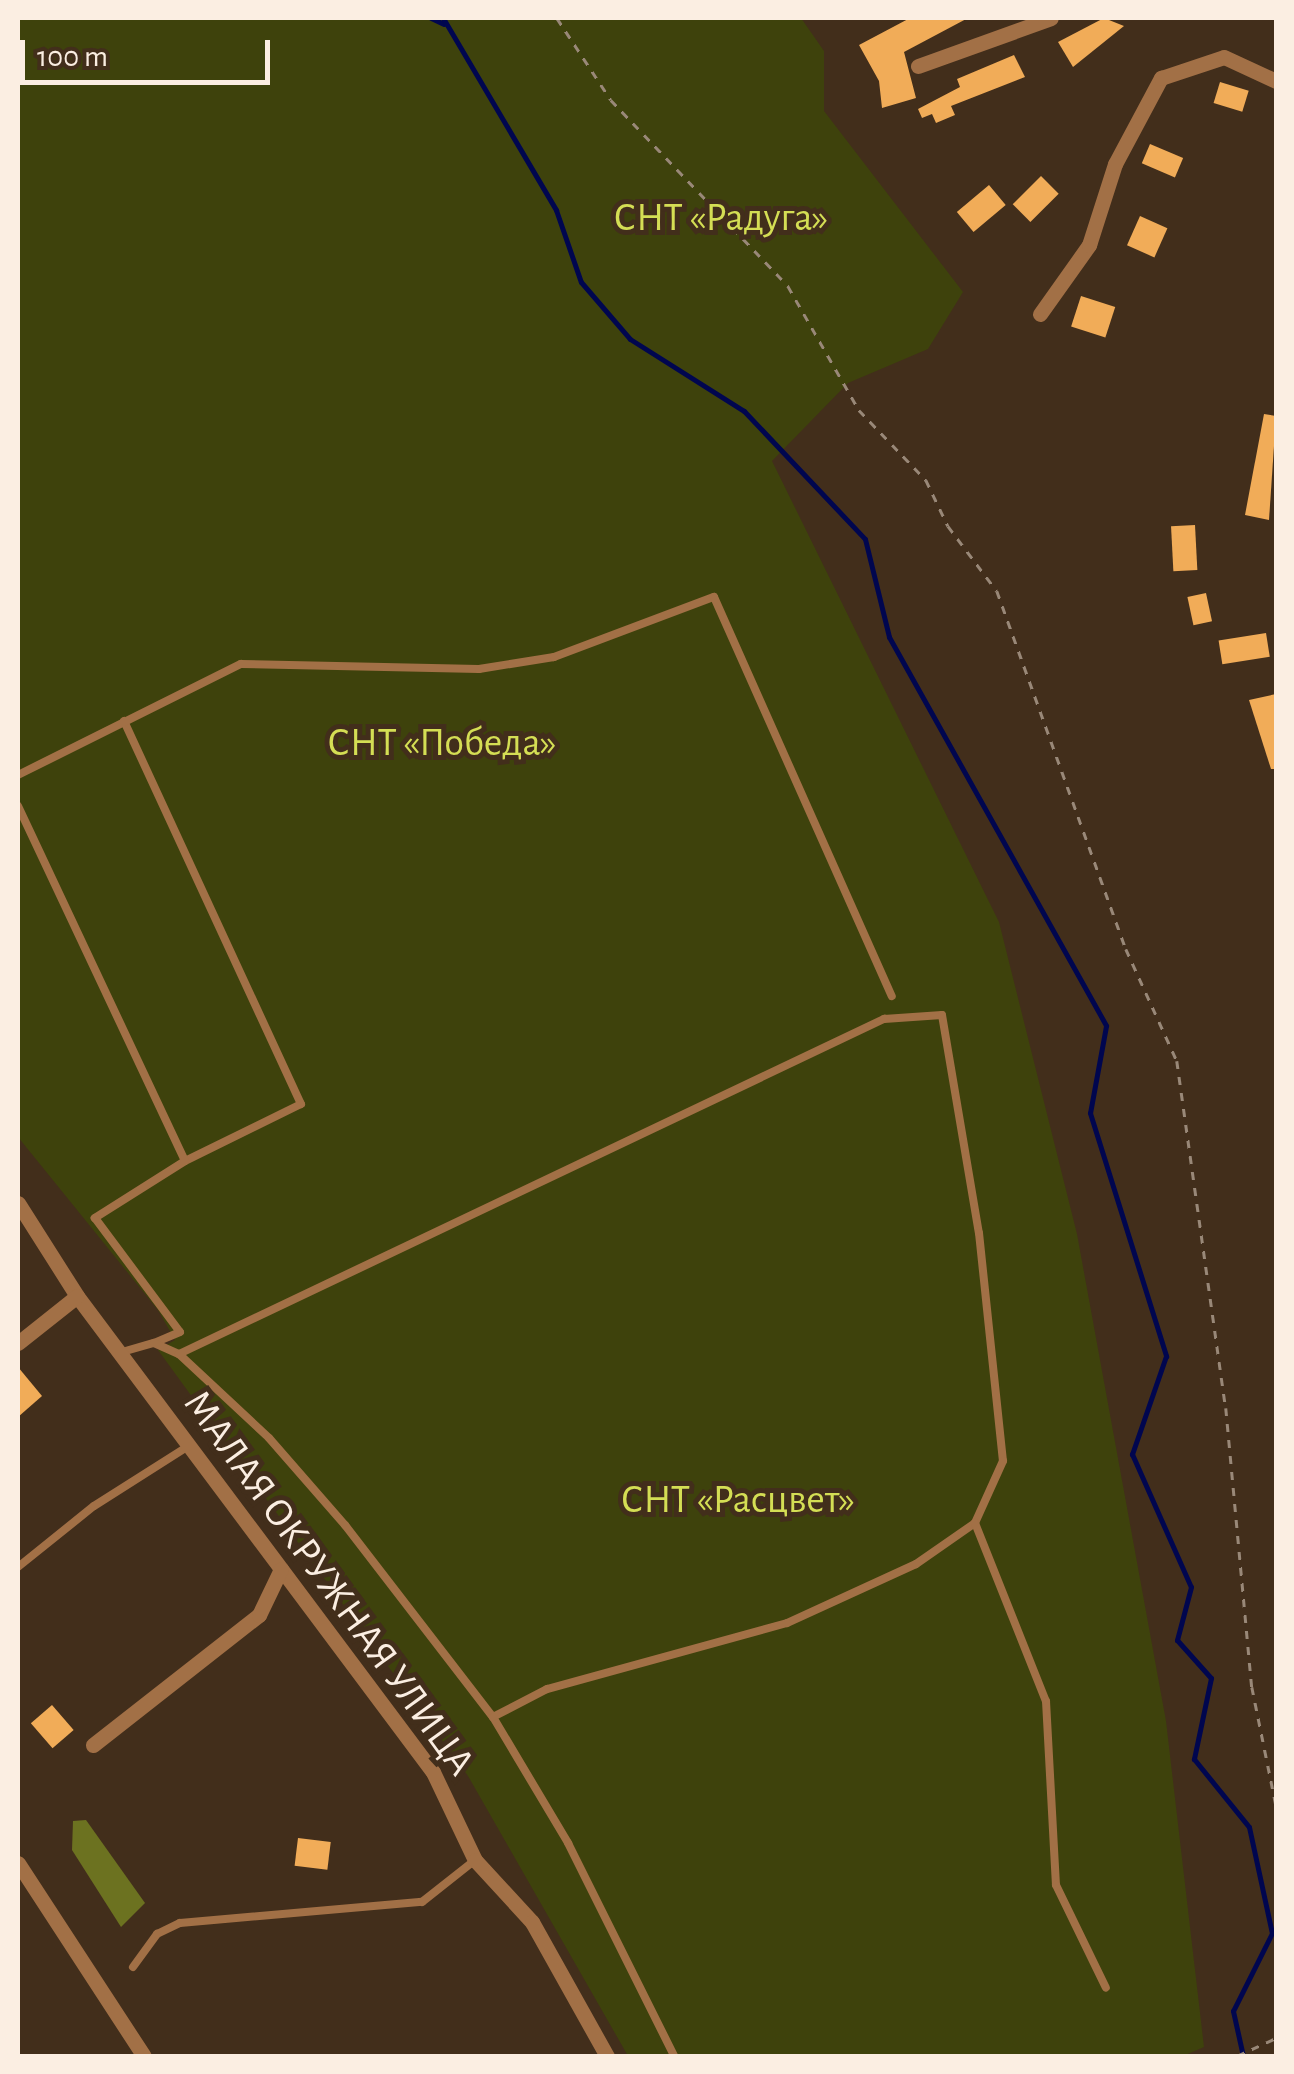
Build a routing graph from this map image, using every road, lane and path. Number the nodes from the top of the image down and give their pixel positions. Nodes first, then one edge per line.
1 (558, 18) edge
2 (1051, 18) edge
3 (918, 66) dead end
4 (1276, 81) edge
5 (1040, 314) dead end
6 (124, 721) junction
7 (18, 775) edge
8 (18, 806) edge
9 (892, 996) dead end
10 (185, 1161) junction
11 (18, 1203) edge
12 (77, 1296) junction
13 (18, 1343) edge
14 (154, 1343) junction
15 (122, 1352) junction
16 (178, 1354) junction
17 (190, 1445) junction
18 (975, 1523) junction
19 (18, 1567) edge
20 (281, 1570) junction
21 (493, 1717) junction
22 (93, 1744) dead end
23 (1276, 1805) edge
24 (475, 1860) junction
25 (18, 1862) edge
26 (133, 1967) dead end
27 (1106, 1988) dead end
28 (1276, 2038) edge
29 (144, 2056) edge
30 (607, 2056) edge
31 (674, 2056) edge
32 (1237, 2056) edge

1 - 23 path
2 - 3 street
4 - 5 street
6 - 7 lane
6 - 9 lane
6 - 10 lane
8 - 10 lane
10 - 14 lane
11 - 12 street, МАЛАЯ ОКРУЖНАЯ УЛИЦА
12 - 13 street
12 - 15 street, МАЛАЯ ОКРУЖНАЯ УЛИЦА
14 - 15 lane
14 - 16 lane
15 - 17 street, МАЛАЯ ОКРУЖНАЯ УЛИЦА
16 - 18 lane
16 - 21 lane
17 - 19 lane
17 - 20 street, МАЛАЯ ОКРУЖНАЯ УЛИЦА
18 - 21 lane
18 - 27 lane
20 - 22 street
20 - 24 street, МАЛАЯ ОКРУЖНАЯ УЛИЦА
21 - 31 lane
24 - 26 lane
24 - 30 street, МАЛАЯ ОКРУЖНАЯ УЛИЦА
25 - 29 street
28 - 32 path

